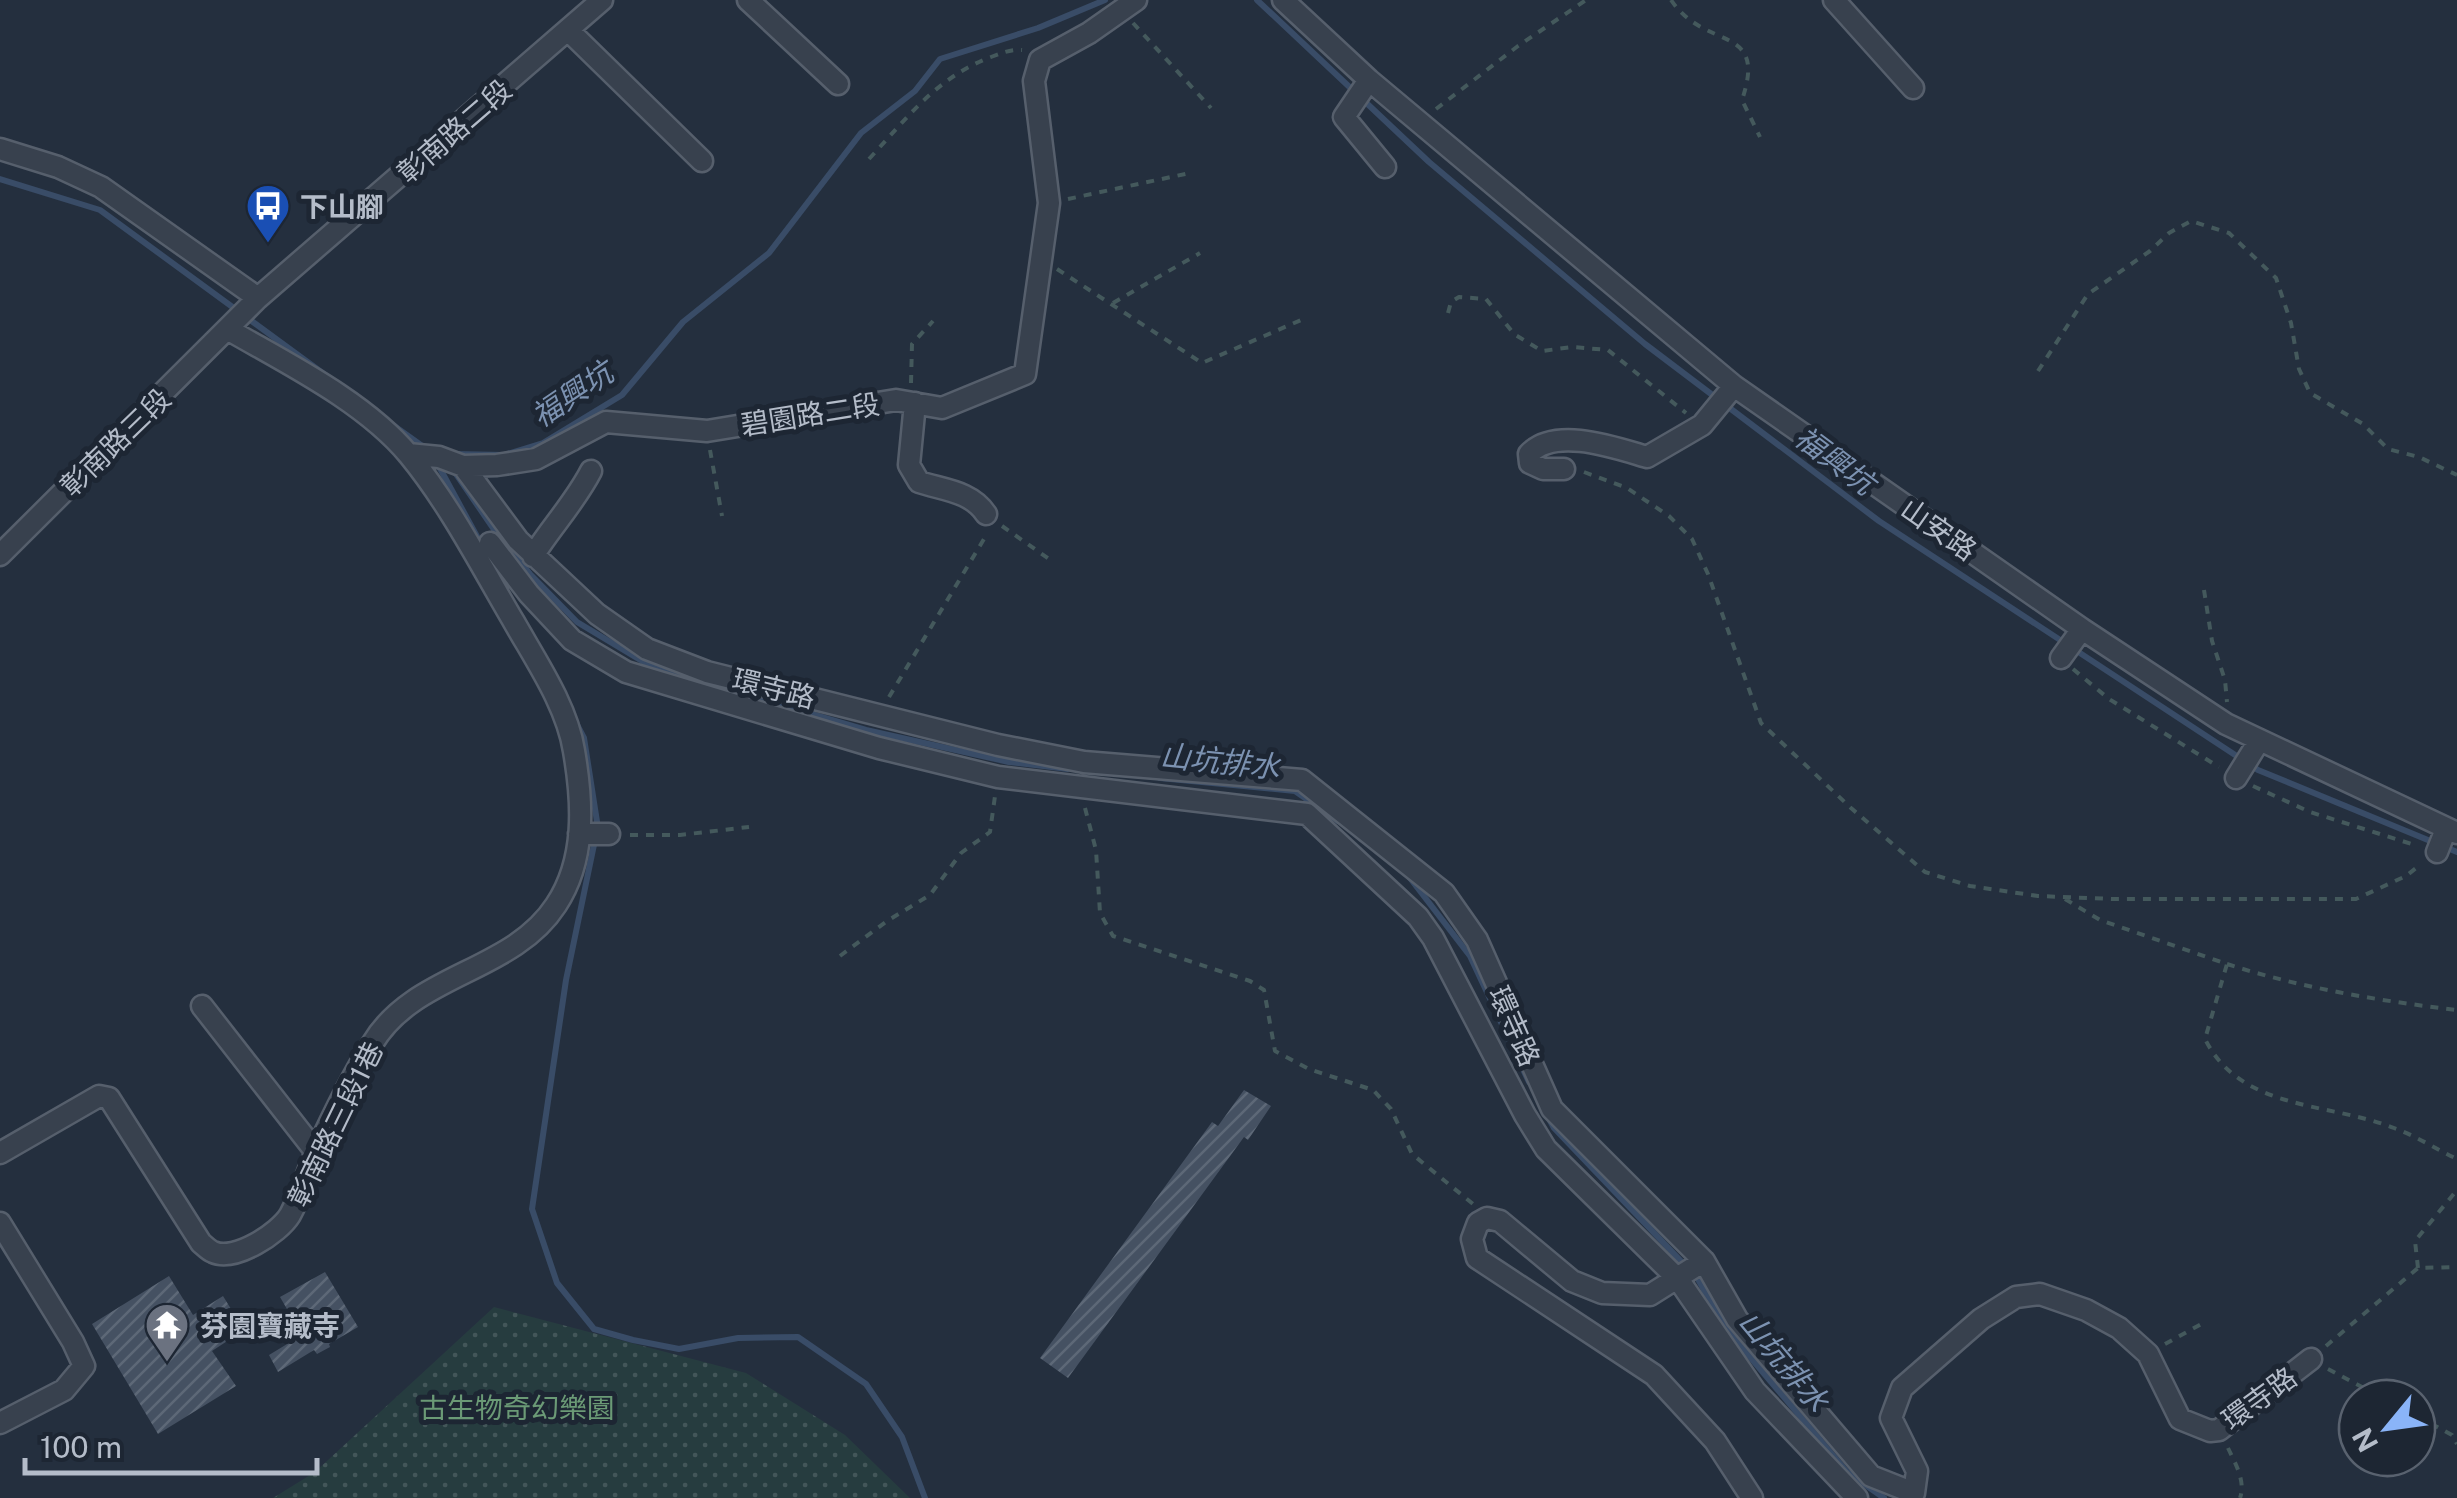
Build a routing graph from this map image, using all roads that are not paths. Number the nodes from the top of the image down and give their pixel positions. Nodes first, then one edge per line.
1 (602, 0) edge
2 (748, 0) edge
3 (1283, 0) edge
4 (1834, 0) edge
5 (1129, 5) edge
6 (569, 32) junction
7 (1369, 80) junction
8 (838, 84) dead end
9 (1913, 88) dead end
10 (0, 148) edge
11 (702, 161) dead end
12 (1385, 167) dead end
13 (258, 298) junction
14 (229, 330) junction
15 (1734, 386) junction
16 (916, 403) junction
17 (408, 454) junction
18 (463, 466) junction
19 (1564, 469) road end
20 (592, 471) dead end
21 (986, 514) road end
22 (468, 542) junction
23 (490, 543) junction
24 (526, 548) junction
25 (0, 554) edge
26 (2082, 629) junction
27 (2060, 658) dead end
28 (880, 734) junction
29 (2259, 742) junction
30 (995, 761) junction
31 (1082, 773) junction
32 (2236, 778) dead end
33 (2452, 831) edge
34 (578, 834) junction
35 (609, 834) road end
36 (2436, 852) road end
37 (1433, 903) junction
38 (202, 1006) dead end
39 (316, 1152) junction
40 (0, 1153) edge
41 (0, 1223) edge
42 (1690, 1271) junction
43 (2311, 1359) road end
44 (0, 1423) edge
45 (1912, 1496) edge
46 (1752, 1498) edge
47 (1857, 1498) edge

1 - 6 street, 彰南路二段
2 - 8 street
3 - 7 street, 山安路
4 - 9 street
5 - 16 street, 碧園路二段
6 - 11 street
6 - 13 street, 彰南路二段
7 - 12 street
7 - 15 street, 山安路
10 - 13 street
13 - 14 street, 彰南路二段
14 - 17 street, 彰南路三段1巷
14 - 25 street, 彰南路三段
15 - 19 street
15 - 26 street, 山安路
16 - 18 street, 碧園路二段
16 - 21 street
17 - 18 street, 碧園路二段
17 - 22 street, 彰南路三段1巷
18 - 24 street, 環寺路
20 - 24 street
22 - 23 street
22 - 34 street, 彰南路三段1巷
23 - 24 street
23 - 28 street, 環寺路
24 - 28 street, 環寺路
26 - 27 street
26 - 29 street, 山安路
28 - 30 street, 環寺路
28 - 30 street, 環寺路
29 - 32 street
29 - 33 street, 山安路
30 - 31 street, 環寺路
30 - 31 street, 環寺路
31 - 37 street, 環寺路
31 - 37 street, 環寺路
33 - 36 street
34 - 35 street
34 - 39 street, 彰南路三段1巷
37 - 42 street, 環寺路
37 - 42 street, 環寺路
38 - 39 street
39 - 40 street, 彰南路三段1巷
41 - 44 street
42 - 45 street, 環寺路
42 - 46 street
42 - 47 street, 環寺路
43 - 45 street, 環寺路

